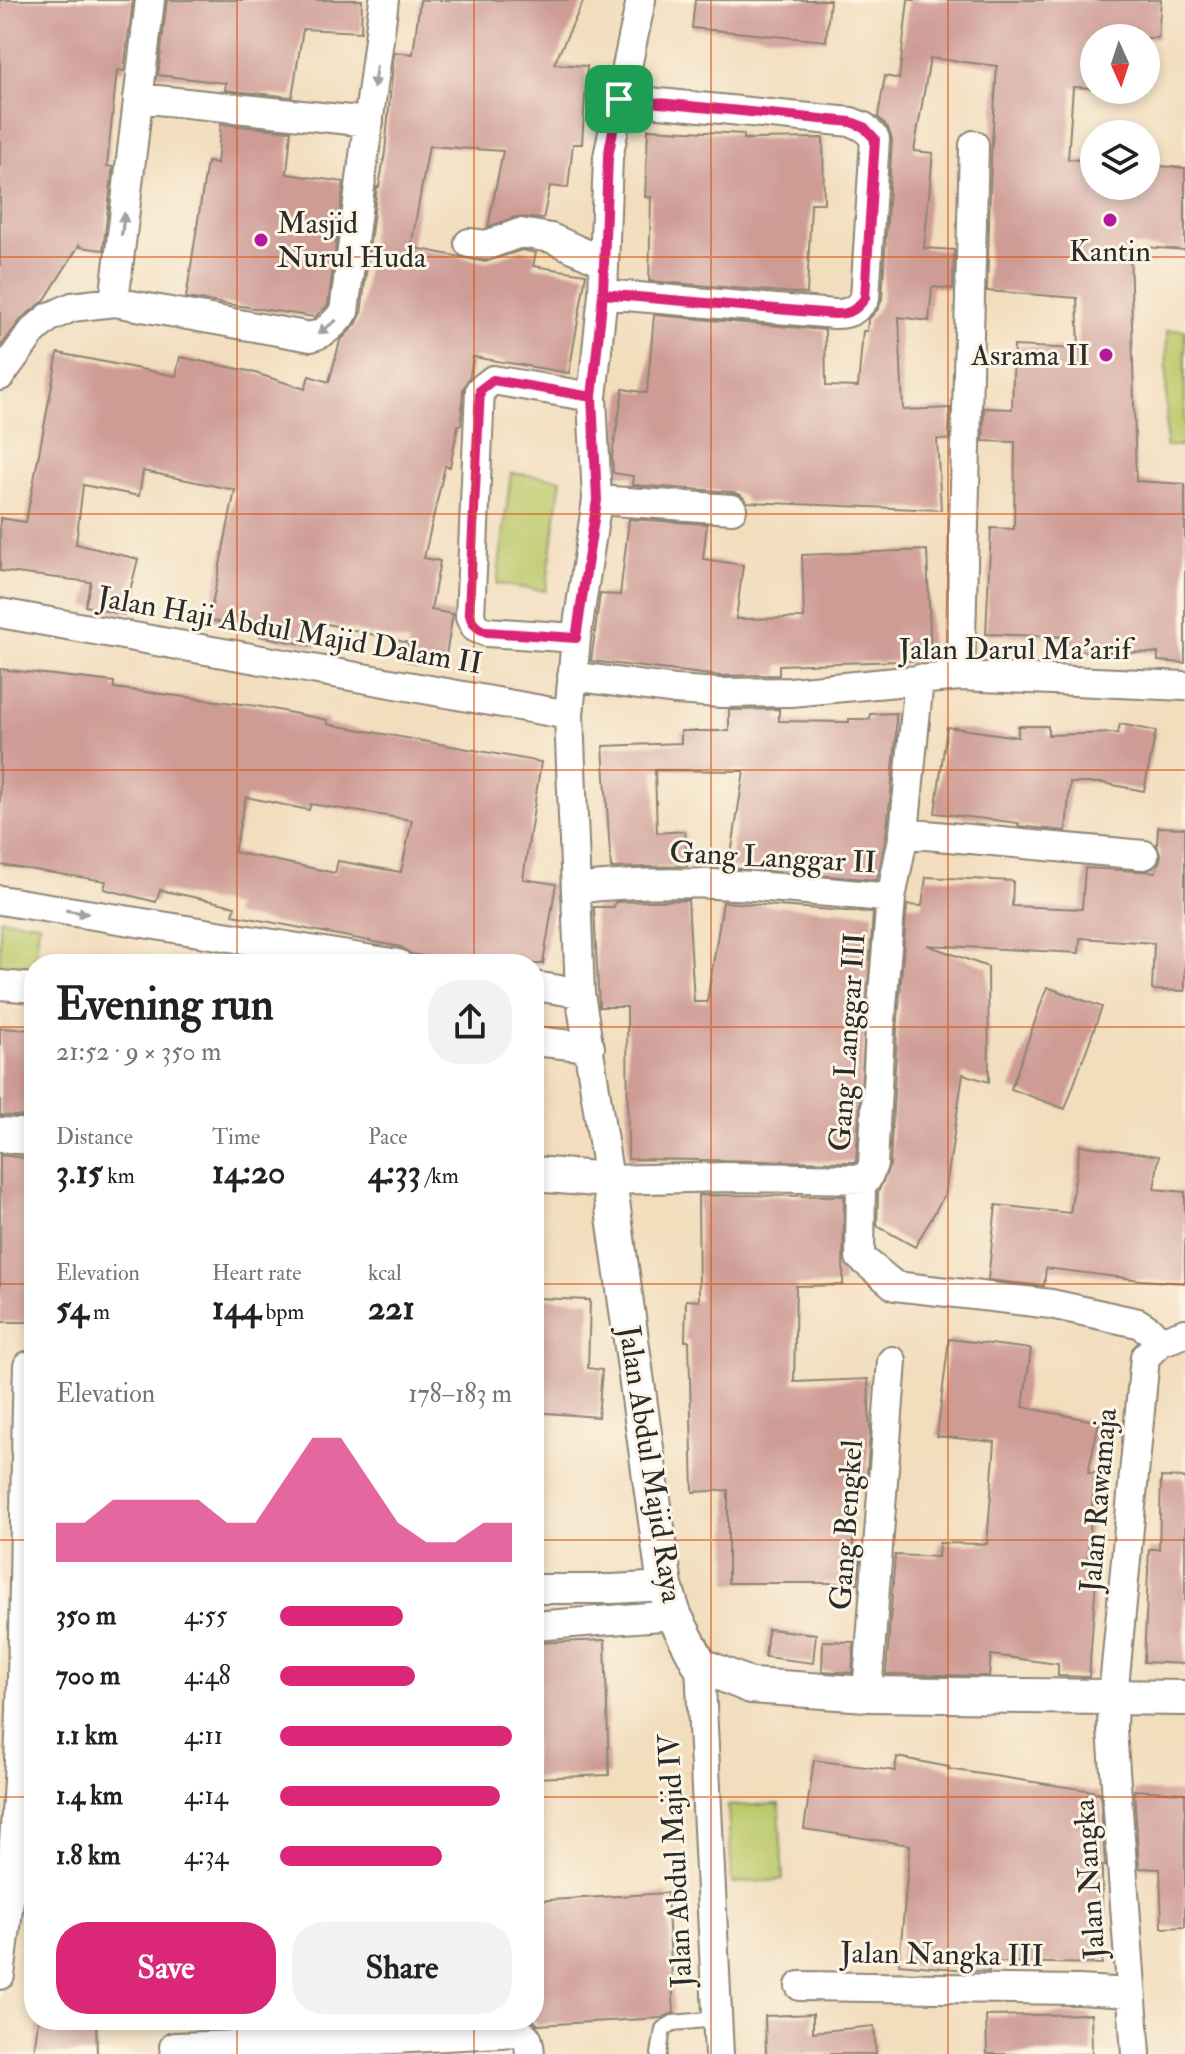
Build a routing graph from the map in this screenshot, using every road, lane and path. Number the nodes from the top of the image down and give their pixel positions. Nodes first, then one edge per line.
1 (150, 0) edge
2 (384, 0) edge
3 (641, 0) edge
4 (138, 98) junction
5 (619, 99) junction
6 (369, 122) junction
7 (974, 145) dead end
8 (469, 243) dead end
9 (604, 262) junction
10 (603, 294) junction
11 (114, 302) junction
12 (0, 376) edge
13 (592, 397) junction
14 (597, 500) junction
15 (732, 509) dead end
16 (0, 613) edge
17 (576, 638) junction
18 (572, 676) junction
19 (960, 676) junction
20 (919, 679) junction
21 (1185, 686) edge
22 (569, 715) junction
23 (904, 833) junction
24 (1144, 855) dead end
25 (576, 889) junction
26 (891, 898) junction
27 (0, 900) edge
28 (336, 954) edge
29 (0, 985) edge
30 (24, 987) edge
31 (544, 988) edge
32 (580, 993) junction
33 (544, 1042) edge
34 (590, 1047) junction
35 (0, 1135) edge
36 (24, 1136) edge
37 (544, 1175) edge
38 (609, 1180) junction
39 (859, 1180) junction
40 (1172, 1337) edge
41 (892, 1361) dead end
42 (24, 1406) edge
43 (12, 1525) edge
44 (544, 1590) edge
45 (669, 1600) junction
46 (24, 1621) edge
47 (544, 1624) edge
48 (700, 1665) junction
49 (867, 1694) junction
50 (1113, 1698) junction
51 (1185, 1698) edge
52 (24, 1714) edge
53 (15, 1899) edge
54 (0, 1975) edge
55 (800, 1986) dead end
56 (1131, 1993) junction
57 (717, 2019) junction
58 (174, 2047) dead end
59 (530, 2054) edge
60 (659, 2054) edge
61 (719, 2054) edge
62 (1136, 2054) edge

1 - 4 street
2 -> 6 street
3 - 5 street
4 - 6 street
11 -> 4 street
5 - 9 street
5 - 10 street
6 -> 11 street
7 - 19 street
8 - 9 street
9 - 10 street
10 - 13 street
11 - 12 street
13 - 14 street
13 - 17 street
14 - 15 street
14 - 17 street
16 - 22 street, Jalan Haji Abdul Majid Dalam II
17 - 18 street
18 - 20 street, Jalan Darul Ma'arif
18 - 22 street
19 - 20 street, Jalan Darul Ma'arif
19 - 21 street, Jalan Darul Ma'arif
20 - 23 street, Gang Langgar II
22 - 25 street
23 - 24 street
23 - 26 street, Gang Langgar II
25 - 26 street, Gang Langgar II
25 - 32 street
26 - 39 street, Gang Langgar III
27 -> 28 street
29 - 30 street
31 - 32 street
32 - 34 street
33 - 34 street
34 - 38 street
35 - 36 street
37 - 38 street
38 - 39 street
38 - 45 street, Jalan Abdul Majid Raya
39 - 40 street, Gang Langgar III
40 - 50 street, Jalan Rawamaja
41 - 49 street, Gang Bengkel
42 - 43 street
43 - 46 street
44 - 45 street
45 - 47 street
45 - 48 street, Jalan Abdul Majid Raya
48 - 49 street
48 - 57 street, Jalan Abdul Majid IV
49 - 50 street
50 - 51 street
50 - 56 street, Jalan Nangka
52 - 53 street
53 - 54 street
55 - 56 street, Jalan Nangka III
56 - 62 street, Jalan Nangka
57 - 60 lane
57 - 61 street, Jalan Abdul Majid IV
58 - 59 street

